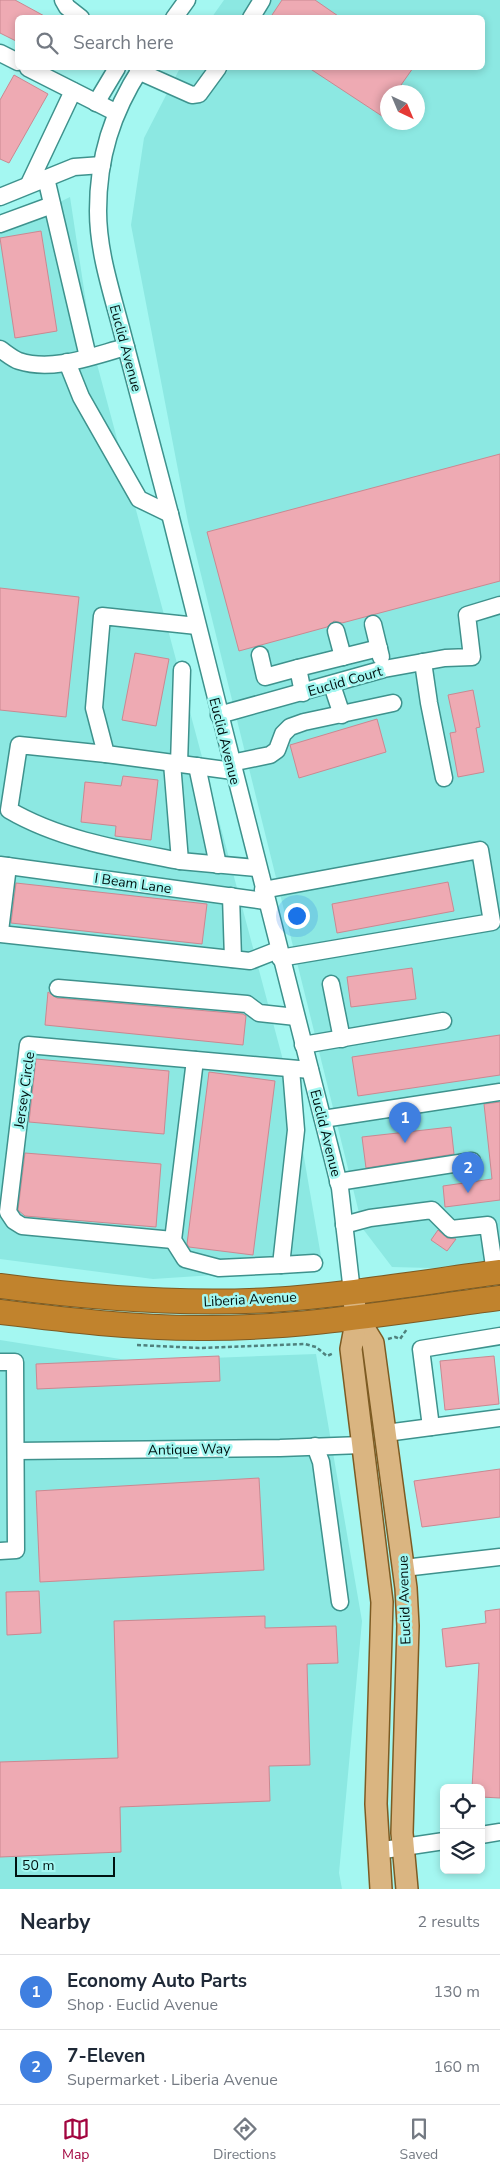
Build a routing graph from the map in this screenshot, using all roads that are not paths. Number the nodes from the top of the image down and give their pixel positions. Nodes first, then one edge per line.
1 (63, 0) edge
2 (186, 0) edge
3 (262, 0) edge
4 (77, 15) edge
5 (176, 15) edge
6 (253, 15) edge
7 (0, 53) edge
8 (15, 60) edge
9 (32, 70) edge
10 (116, 70) edge
11 (139, 70) edge
12 (142, 70) edge
13 (217, 70) edge
14 (73, 91) junction
15 (96, 103) junction
16 (115, 112) junction
17 (102, 165) junction
18 (46, 178) junction
19 (29, 184) junction
20 (0, 197) edge
21 (52, 205) junction
22 (0, 224) edge
23 (126, 347) junction
24 (0, 348) edge
25 (88, 357) junction
26 (67, 362) junction
27 (170, 514) junction
28 (500, 605) edge
29 (373, 624) dead end
30 (197, 626) junction
31 (336, 631) dead end
32 (379, 648) junction
33 (260, 654) dead end
34 (343, 657) junction
35 (423, 662) junction
36 (298, 668) junction
37 (384, 669) junction
38 (182, 670) dead end
39 (332, 685) junction
40 (303, 692) junction
41 (393, 703) dead end
42 (219, 714) junction
43 (342, 715) junction
44 (106, 754) junction
45 (176, 763) junction
46 (197, 766) junction
47 (232, 767) junction
48 (444, 778) dead end
49 (180, 861) junction
50 (218, 864) junction
51 (4, 866) edge
52 (258, 868) junction
53 (231, 896) junction
54 (264, 896) junction
55 (0, 933) edge
56 (279, 954) junction
57 (233, 959) junction
58 (331, 984) dead end
59 (58, 988) dead end
60 (296, 1017) junction
61 (443, 1021) dead end
62 (342, 1038) junction
63 (303, 1045) junction
64 (195, 1060) junction
65 (291, 1069) junction
66 (310, 1070) junction
67 (500, 1092) edge
68 (322, 1119) junction
69 (472, 1161) dead end
70 (338, 1182) junction
71 (344, 1225) junction
72 (173, 1240) junction
73 (314, 1263) dead end
74 (281, 1265) junction
75 (497, 1272) edge
76 (0, 1286) edge
77 (352, 1292) junction
78 (500, 1298) edge
79 (0, 1312) edge
80 (357, 1317) junction
81 (500, 1336) edge
82 (0, 1362) edge
83 (500, 1418) edge
84 (431, 1427) junction
85 (386, 1433) junction
86 (362, 1445) junction
87 (315, 1446) junction
88 (16, 1451) junction
89 (0, 1551) edge
90 (500, 1557) edge
91 (404, 1568) junction
92 (340, 1602) dead end
93 (500, 1832) edge
94 (485, 1834) edge
95 (440, 1842) edge
96 (403, 1847) junction
97 (377, 1851) junction
98 (381, 1889) edge
99 (407, 1889) edge

1 - 4 street
2 - 5 street
3 - 6 street
7 - 8 street
9 - 14 street
10 - 15 street
11 - 16 street, Euclid Avenue
12 - 13 street
14 - 15 street
14 - 19 street
15 - 16 street
16 - 17 street, Euclid Avenue
17 - 18 street
17 - 23 street, Euclid Avenue
18 - 19 street
18 - 21 street
19 - 20 street
21 - 22 street
21 - 25 street
23 - 25 street
23 - 27 street, Euclid Avenue
24 - 26 street
25 - 26 street
26 - 27 street
27 - 30 street, Euclid Avenue
28 - 35 street, Euclid Court
29 - 32 street
30 - 42 street, Euclid Avenue
30 - 44 street
31 - 34 street
32 - 34 street
32 - 37 street
33 - 36 street
34 - 36 street
35 - 37 street, Euclid Court
35 - 48 street
36 - 40 street
37 - 39 street, Euclid Court
38 - 45 street
39 - 40 street, Euclid Court
39 - 43 street
40 - 42 street, Euclid Court
41 - 43 street
42 - 47 street, Euclid Avenue
43 - 47 street
44 - 45 street
44 - 49 street
45 - 46 street
45 - 49 street
46 - 47 street
46 - 50 street
47 - 52 street, Euclid Avenue
49 - 50 street
50 - 52 street
51 - 53 street, I Beam Lane
51 - 55 street
52 - 54 street, Euclid Avenue
53 - 54 street, I Beam Lane
53 - 57 street
54 - 56 street, Euclid Avenue
54 - 56 street, I Beam Lane
55 - 57 street
56 - 57 street
56 - 60 street, Euclid Avenue
58 - 62 street
59 - 60 street
60 - 63 street, Euclid Avenue
61 - 62 street
62 - 63 street
63 - 66 street, Euclid Avenue
64 - 65 street, Jersey Circle
64 - 72 street
64 - 72 street, Jersey Circle
65 - 66 street, Jersey Circle
65 - 74 street
66 - 68 street, Euclid Avenue
67 - 68 street
68 - 70 street, Euclid Avenue
69 - 70 street
70 - 71 street, Euclid Avenue
71 - 75 street
71 - 77 street, Euclid Avenue
72 - 74 street
73 - 74 street
75 - 77 highway, Liberia Avenue
76 - 77 highway, Liberia Avenue
77 - 80 main road, Euclid Avenue
78 - 80 highway, Liberia Avenue
79 - 80 highway, Liberia Avenue
80 - 85 main road, Euclid Avenue
80 - 86 main road, Euclid Avenue
81 - 84 street
82 - 88 street
83 - 84 street
84 - 85 street
85 - 91 main road, Euclid Avenue
86 - 87 street, Antique Way
86 - 97 main road, Euclid Avenue
87 - 88 street, Antique Way
87 - 92 street
88 - 89 street
90 - 91 street
91 - 96 main road, Euclid Avenue
93 - 94 street
95 - 96 street
96 - 97 street
96 - 99 main road, Euclid Avenue
97 - 98 main road, Euclid Avenue

